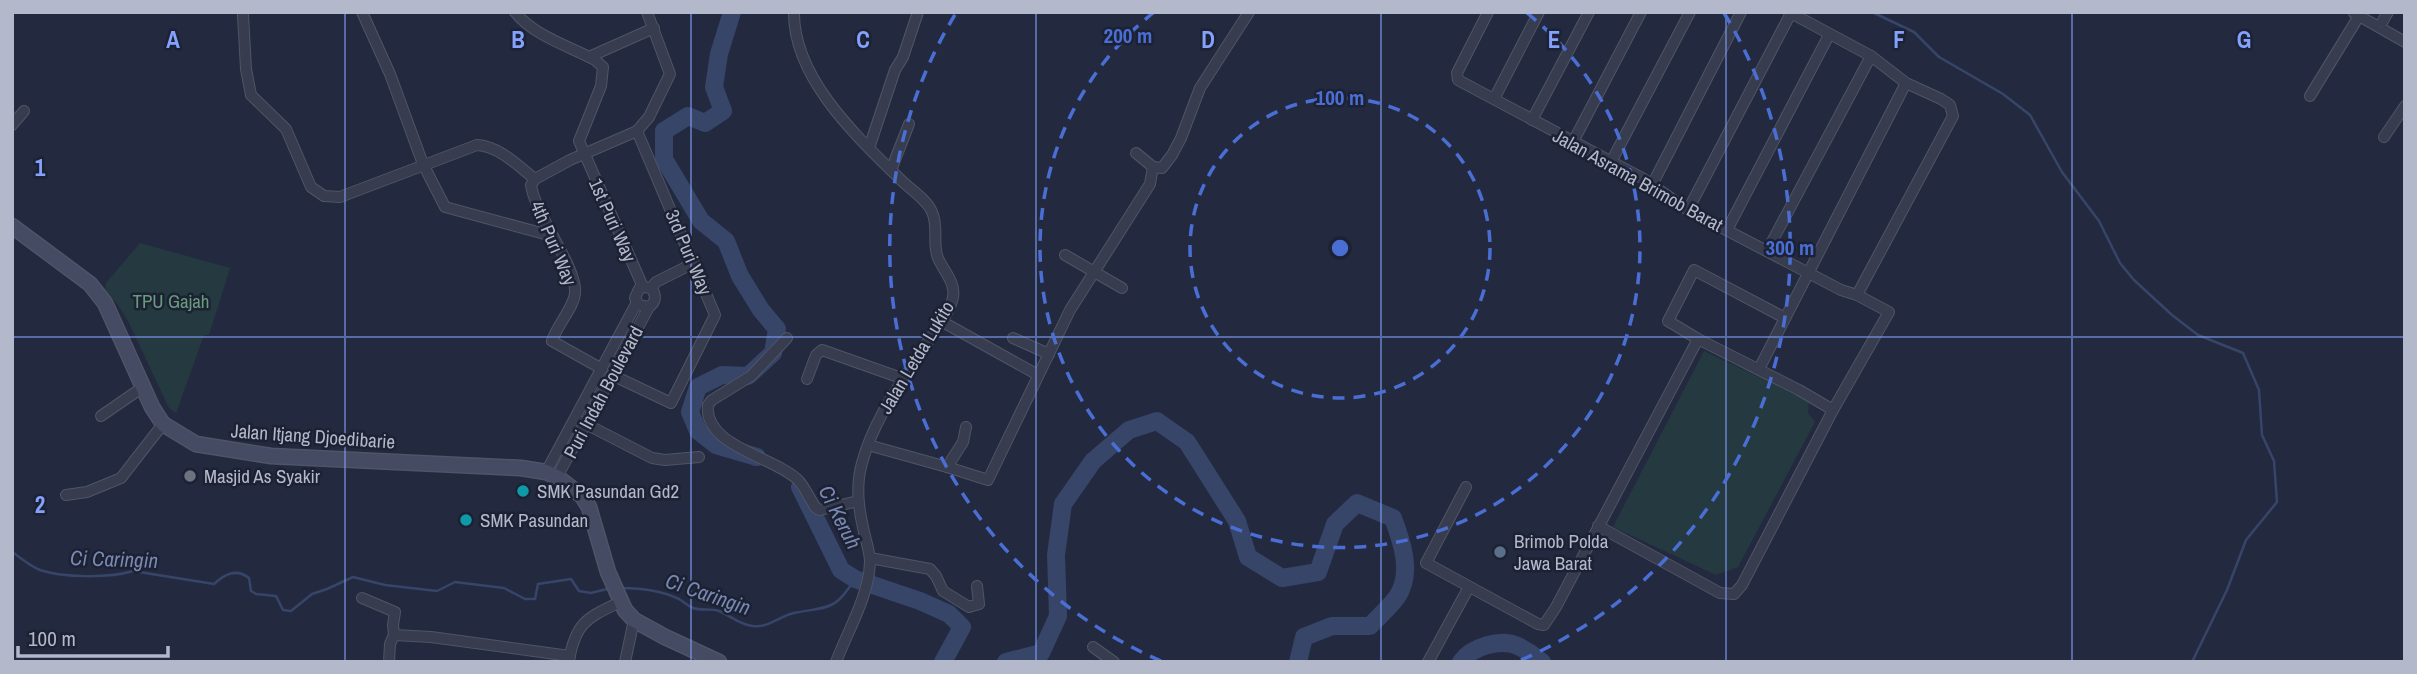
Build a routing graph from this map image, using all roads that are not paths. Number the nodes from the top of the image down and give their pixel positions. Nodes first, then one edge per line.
1 (362, 12) edge
2 (532, 12) edge
3 (647, 12) edge
4 (794, 12) edge
5 (918, 12) edge
6 (1248, 12) edge
7 (1488, 12) edge
8 (1539, 12) edge
9 (1589, 12) edge
10 (1641, 12) edge
11 (1690, 12) edge
12 (1741, 12) edge
13 (2388, 12) edge
14 (242, 13) edge
15 (1790, 13) edge
16 (2356, 14) edge
17 (517, 15) edge
18 (2380, 26) junction
19 (654, 28) junction
20 (1829, 35) junction
21 (2405, 42) edge
22 (1871, 56) junction
23 (589, 57) junction
24 (1906, 83) junction
25 (2309, 96) dead end
26 (1494, 99) junction
27 (2404, 110) edge
28 (24, 111) dead end
29 (1532, 120) junction
30 (909, 124) dead end
31 (12, 125) edge
32 (637, 131) junction
33 (2384, 137) dead end
34 (1573, 142) junction
35 (869, 148) junction
36 (1136, 153) dead end
37 (583, 154) junction
38 (1611, 162) junction
39 (423, 164) junction
40 (1153, 167) junction
41 (891, 170) junction
42 (535, 179) junction
43 (1652, 185) junction
44 (1688, 210) junction
45 (12, 226) edge
46 (1727, 230) junction
47 (552, 236) junction
48 (1767, 251) junction
49 (1065, 255) dead end
50 (694, 263) junction
51 (1094, 271) junction
52 (1809, 273) junction
53 (647, 288) junction
54 (1122, 288) dead end
55 (1857, 295) junction
56 (637, 302) junction
57 (649, 307) junction
58 (1785, 318) junction
59 (941, 321) junction
60 (787, 338) dead end
61 (1013, 338) dead end
62 (1698, 339) junction
63 (1049, 354) junction
64 (602, 369) junction
65 (1759, 369) junction
66 (612, 375) junction
67 (1038, 375) junction
68 (807, 379) dead end
69 (904, 379) junction
70 (143, 387) junction
71 (1833, 410) junction
72 (101, 416) dead end
73 (575, 418) junction
74 (585, 423) junction
75 (163, 424) junction
76 (966, 427) dead end
77 (868, 445) junction
78 (699, 457) dead end
79 (947, 467) junction
80 (552, 475) junction
81 (1466, 486) dead end
82 (66, 495) dead end
83 (858, 501) junction
84 (1598, 526) junction
85 (870, 558) junction
86 (976, 586) dead end
87 (1472, 589) junction
88 (616, 593) junction
89 (362, 597) dead end
90 (634, 620) junction
91 (394, 635) junction
92 (1093, 647) dead end
93 (569, 659) edge
94 (389, 662) edge
95 (625, 662) edge
96 (719, 662) edge
97 (836, 662) edge
98 (1114, 662) edge
99 (1428, 662) edge
100 (1435, 662) edge

1 - 39 street
2 - 17 street
3 - 19 street
4 - 35 street, Jalan Letda Lukito
5 - 35 street
6 - 40 street
7 - 26 street, Jalan Asrama Brimob Barat
8 - 26 street
9 - 29 street
10 - 34 street
11 - 38 street
12 - 43 street
13 - 18 street
14 - 39 street
15 - 20 street
15 - 44 street
16 - 18 street
16 - 25 street
17 - 23 street
18 - 21 street
19 - 23 street
19 - 32 street
20 - 22 street
20 - 46 street
22 - 24 street
22 - 48 street
23 - 37 street
24 - 52 street
24 - 55 street
26 - 29 street, Jalan Asrama Brimob Barat
27 - 33 street
28 - 31 street
29 - 34 street, Jalan Asrama Brimob Barat
30 - 41 street
32 - 37 street
32 - 50 street, 3rd Puri Way
34 - 38 street, Jalan Asrama Brimob Barat
35 - 41 street, Jalan Letda Lukito
36 - 40 street
37 - 42 street, 4th Puri Way
37 - 53 street, 1st Puri Way
38 - 43 street, Jalan Asrama Brimob Barat
39 - 42 street
39 - 47 street
40 - 51 street
41 - 59 street, Jalan Letda Lukito
42 - 47 street, 4th Puri Way
43 - 44 street, Jalan Asrama Brimob Barat
44 - 46 street, Jalan Asrama Brimob Barat
45 - 70 main road
46 - 48 street, Jalan Asrama Brimob Barat
47 - 64 street, 4th Puri Way
48 - 52 street, Jalan Asrama Brimob Barat
49 - 51 street
50 - 53 street
50 - 66 street, 3rd Puri Way
51 - 54 street
51 - 63 street
52 - 55 street, Jalan Asrama Brimob Barat
52 - 58 street
53 - 56 street
53 - 57 street
55 - 71 street, Jalan Asrama Brimob Barat
56 - 57 street
56 - 64 street, Puri Indah Boulevard
57 - 66 street, Puri Indah Boulevard
58 - 62 street
58 - 65 street
59 - 67 street
59 - 69 street, Jalan Letda Lukito
60 - 83 street
61 - 63 street
62 - 65 street
62 - 84 street
63 - 67 street
64 - 73 street, Puri Indah Boulevard
65 - 71 street
66 - 74 street, Puri Indah Boulevard
67 - 79 street
68 - 69 street
69 - 77 street, Jalan Letda Lukito
70 - 72 street
70 - 75 main road
71 - 84 street
73 - 74 street
73 - 80 street, Puri Indah Boulevard
74 - 78 street
74 - 80 street, Puri Indah Boulevard
75 - 80 main road, Jalan Itjang Djoedibarie
75 - 82 street
76 - 79 street
77 - 79 street
77 - 83 street, Jalan Letda Lukito
80 - 88 main road
81 - 87 street
83 - 85 street, Jalan Letda Lukito
84 - 87 street
85 - 86 street
85 - 97 street, Jalan Letda Lukito
87 - 99 street
87 - 100 street
88 - 90 main road
88 - 93 street
89 - 91 street
90 - 95 street
90 - 96 main road
91 - 93 street
91 - 94 street
92 - 98 street

